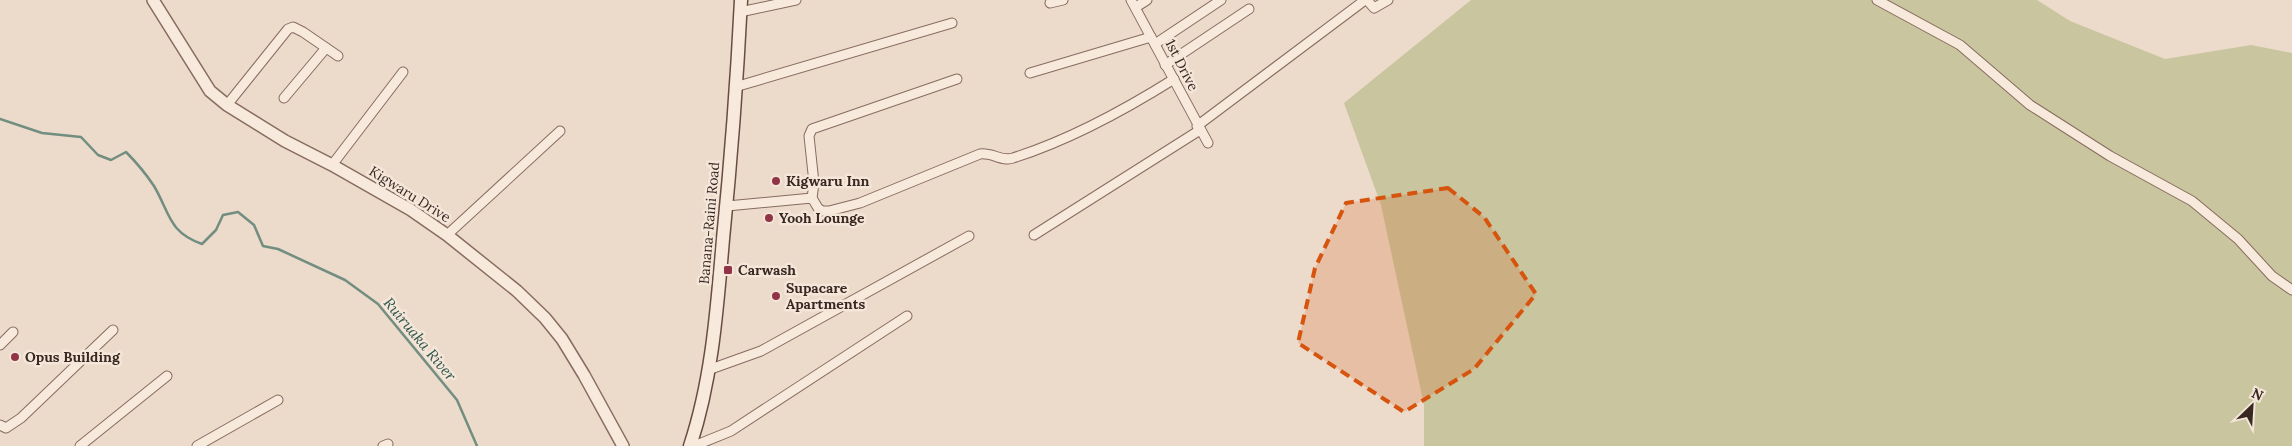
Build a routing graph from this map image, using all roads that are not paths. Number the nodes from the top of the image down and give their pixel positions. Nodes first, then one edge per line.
1 (153, 0) edge
2 (796, 0) edge
3 (1063, 0) edge
4 (1147, 0) edge
5 (1221, 0) edge
6 (1366, 0) edge
7 (1388, 0) edge
8 (1876, 0) edge
9 (1050, 3) dead end
10 (1134, 4) edge
11 (740, 6) edge
12 (1248, 9) dead end
13 (952, 23) dead end
14 (1153, 40) junction
15 (326, 48) junction
16 (338, 56) dead end
17 (1165, 65) junction
18 (403, 72) dead end
19 (1030, 73) dead end
20 (957, 79) dead end
21 (1174, 79) junction
22 (735, 86) junction
23 (284, 98) dead end
24 (227, 105) junction
25 (1199, 128) junction
26 (560, 131) dead end
27 (1208, 143) dead end
28 (332, 165) junction
29 (812, 198) junction
30 (727, 206) junction
31 (447, 235) junction
32 (1034, 235) dead end
33 (970, 236) dead end
34 (2292, 290) edge
35 (907, 316) dead end
36 (113, 330) dead end
37 (13, 332) dead end
38 (0, 345) edge
39 (708, 370) junction
40 (167, 376) dead end
41 (278, 400) dead end
42 (0, 425) edge
43 (80, 446) edge
44 (197, 446) edge
45 (623, 446) edge
46 (690, 446) edge
47 (694, 446) edge

1 - 24 street, Kigwaru Drive
2 - 11 street
3 - 9 street
4 - 10 street
5 - 14 street
6 - 7 street
6 - 25 street
8 - 34 street
10 - 14 street, 1st Drive
11 - 22 main road, Banana-Raini Road
12 - 17 street
13 - 22 street
14 - 17 street, 1st Drive
14 - 19 street
15 - 16 street
15 - 23 street
15 - 24 street
17 - 21 street, 1st Drive
18 - 28 street
20 - 29 street
21 - 25 street, 1st Drive
21 - 29 street
22 - 30 main road, Banana-Raini Road
24 - 28 street, Kigwaru Drive
25 - 27 street, 1st Drive
25 - 32 street
26 - 31 street
28 - 31 street, Kigwaru Drive
29 - 30 street
30 - 39 main road, Banana-Raini Road
31 - 45 street, Kigwaru Drive
33 - 39 street
35 - 47 street
36 - 42 street
37 - 38 street
39 - 46 main road, Banana-Raini Road
40 - 43 street
41 - 44 street

